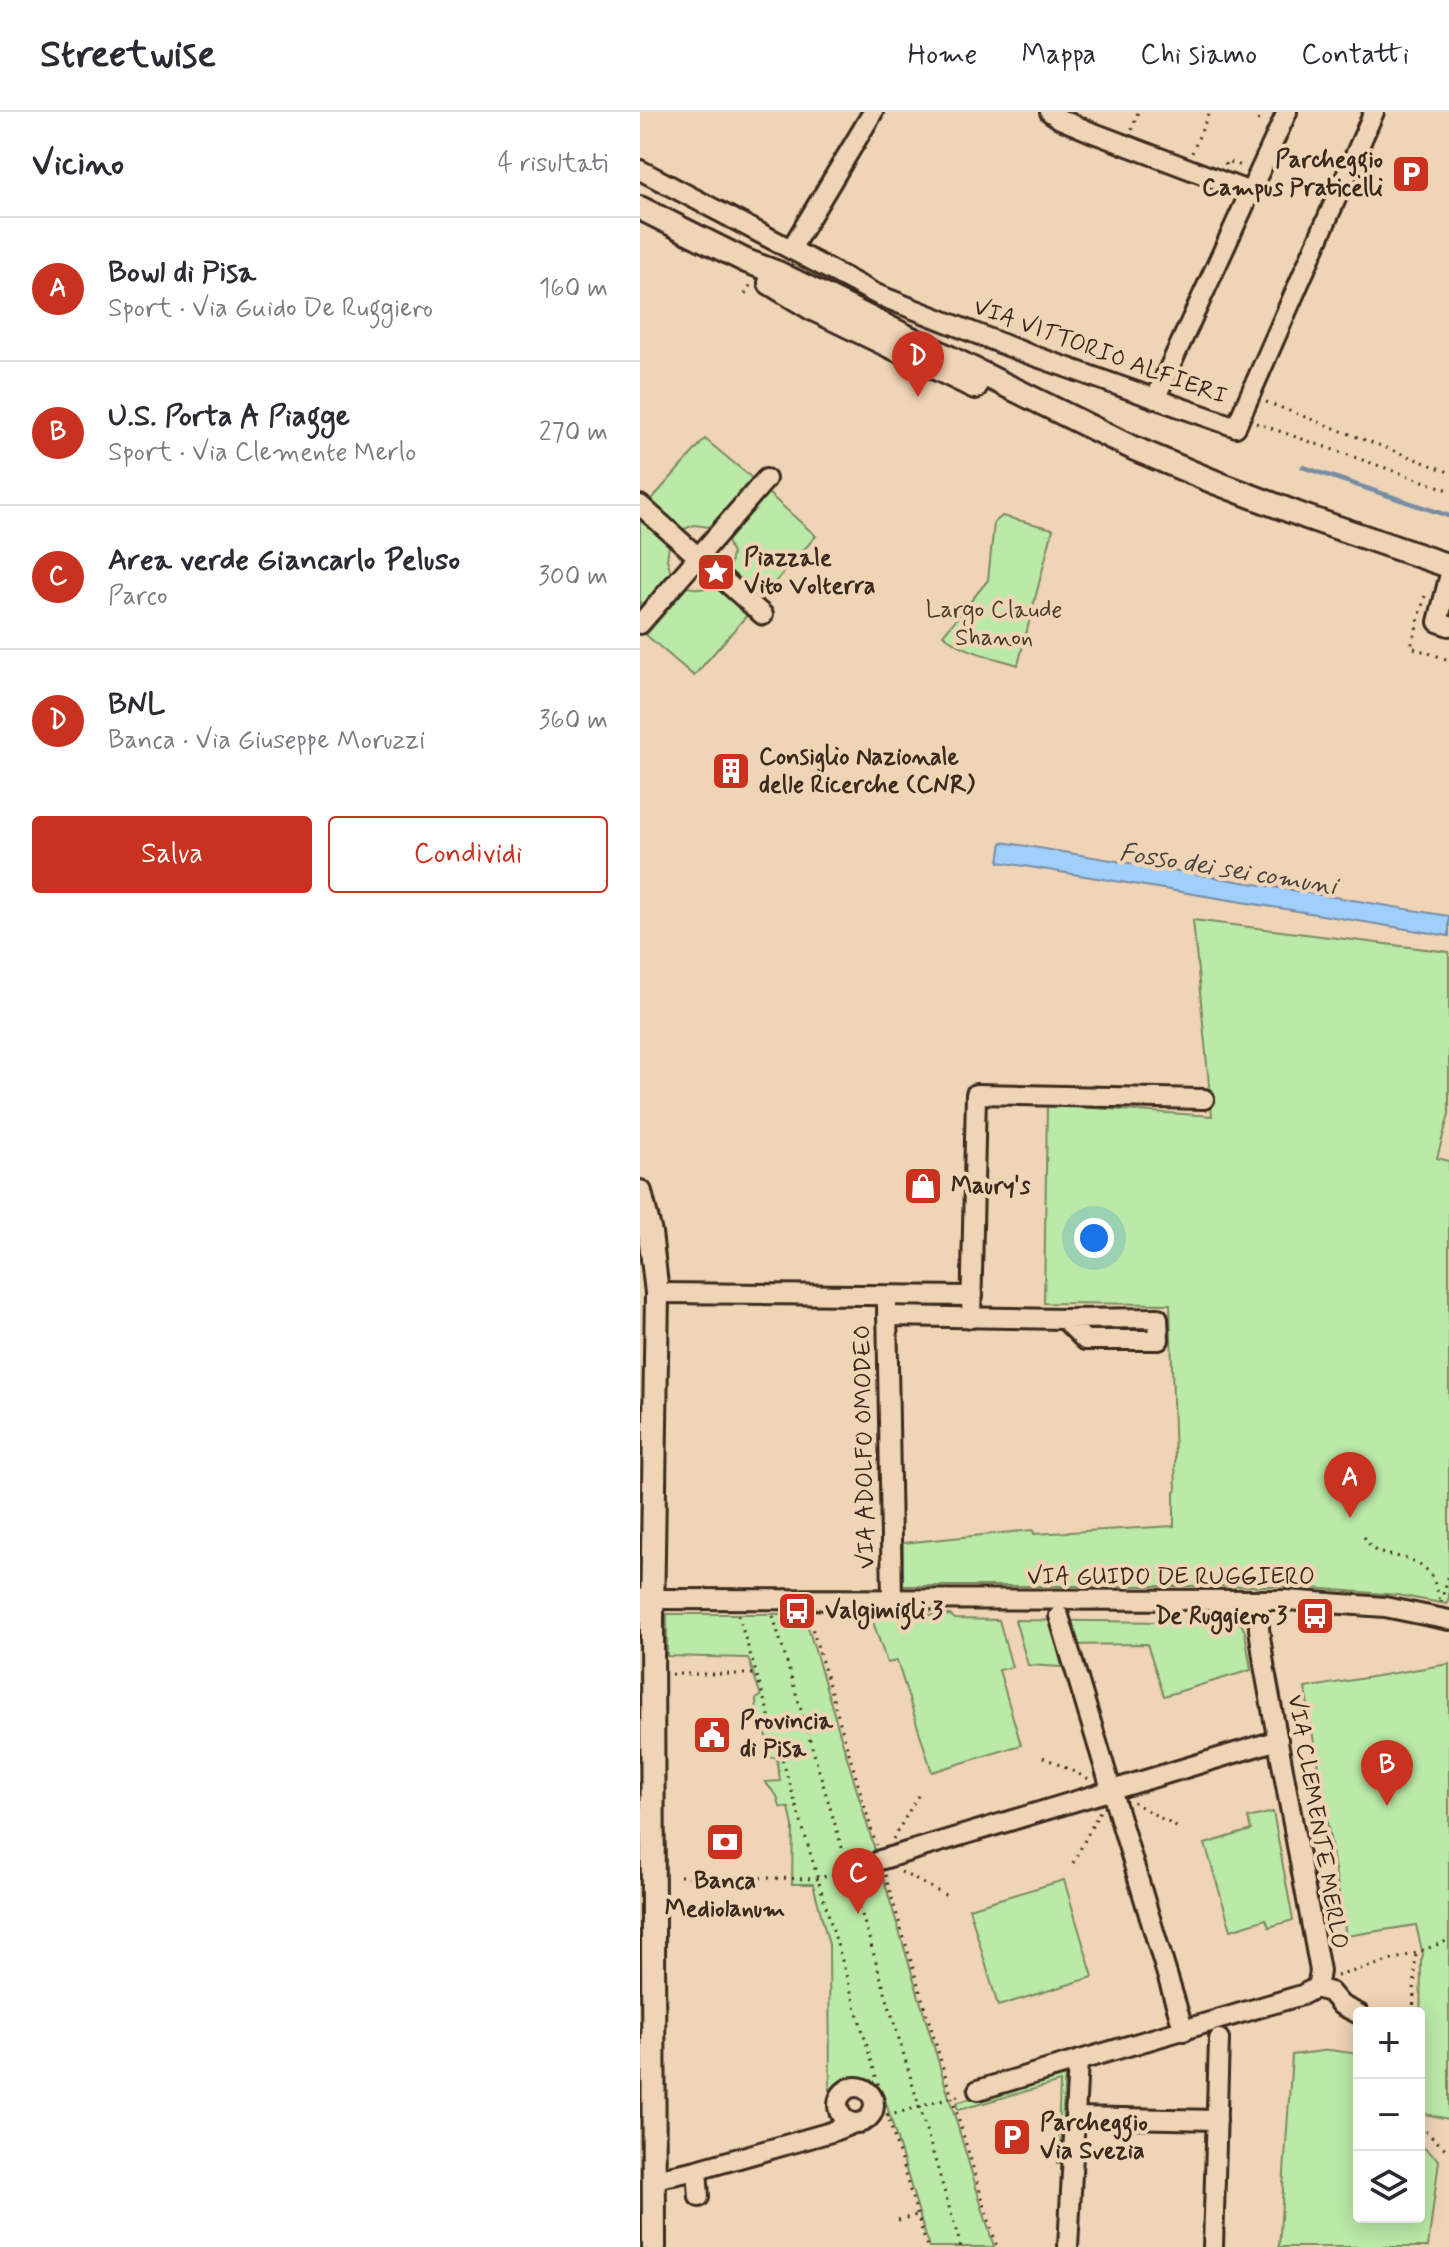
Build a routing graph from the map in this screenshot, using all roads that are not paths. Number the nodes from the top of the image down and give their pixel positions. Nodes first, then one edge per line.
1 (873, 112) edge
2 (1287, 112) edge
3 (1374, 112) edge
4 (1058, 114) edge
5 (640, 170) edge
6 (1250, 192) junction
7 (640, 208) edge
8 (791, 249) junction
9 (1155, 399) junction
10 (766, 479) dead end
11 (640, 505) edge
12 (698, 557) junction
13 (1449, 566) edge
14 (1449, 578) edge
15 (763, 615) dead end
16 (640, 624) edge
17 (1449, 626) edge
18 (1204, 1099) dead end
19 (640, 1192) edge
20 (657, 1293) junction
21 (886, 1295) junction
22 (973, 1296) junction
23 (887, 1316) junction
24 (971, 1318) junction
25 (1159, 1340) dead end
26 (646, 1599) edge
27 (892, 1599) junction
28 (1259, 1600) junction
29 (1059, 1616) dead end
30 (1449, 1620) edge
31 (1278, 1740) junction
32 (1111, 1789) junction
33 (880, 1860) road end
34 (1316, 1985) junction
35 (1353, 2011) edge
36 (1184, 2031) junction
37 (1219, 2039) dead end
38 (1078, 2061) junction
39 (973, 2091) road end
40 (1075, 2117) junction
41 (1217, 2120) junction
42 (854, 2123) junction
43 (697, 2170) junction
44 (654, 2179) junction
45 (699, 2197) dead end
46 (654, 2247) edge
47 (1068, 2247) edge
48 (1213, 2247) edge

1 - 8 street
2 - 6 street
3 - 9 street, VIA VITTORIO ALFIERI
4 - 6 street
5 - 8 street, VIA VITTORIO ALFIERI
6 - 9 street
7 - 13 main road
8 - 9 street, VIA VITTORIO ALFIERI
10 - 12 street
11 - 12 street
12 - 15 street
12 - 16 street
14 - 17 street
18 - 22 street
19 - 20 main road
20 - 21 street
20 - 26 main road
21 - 22 street
21 - 23 street, VIA ADOLFO OMODEO
22 - 24 street
23 - 24 street
23 - 27 street, VIA ADOLFO OMODEO
24 - 25 street
26 - 27 street, VIA GUIDO DE RUGGIERO
26 - 44 main road
27 - 28 street, VIA GUIDO DE RUGGIERO
28 - 30 street, VIA GUIDO DE RUGGIERO
28 - 31 street, VIA CLEMENTE MERLO
29 - 32 street
31 - 32 street
31 - 34 street, VIA CLEMENTE MERLO
32 - 33 street
32 - 36 street
34 - 35 street
34 - 36 street
36 - 38 street
37 - 41 street
38 - 39 street
38 - 40 street
40 - 41 street
40 - 47 street
41 - 48 street
42 - 42 street
42 - 43 street
43 - 44 street
43 - 45 street
44 - 46 main road

